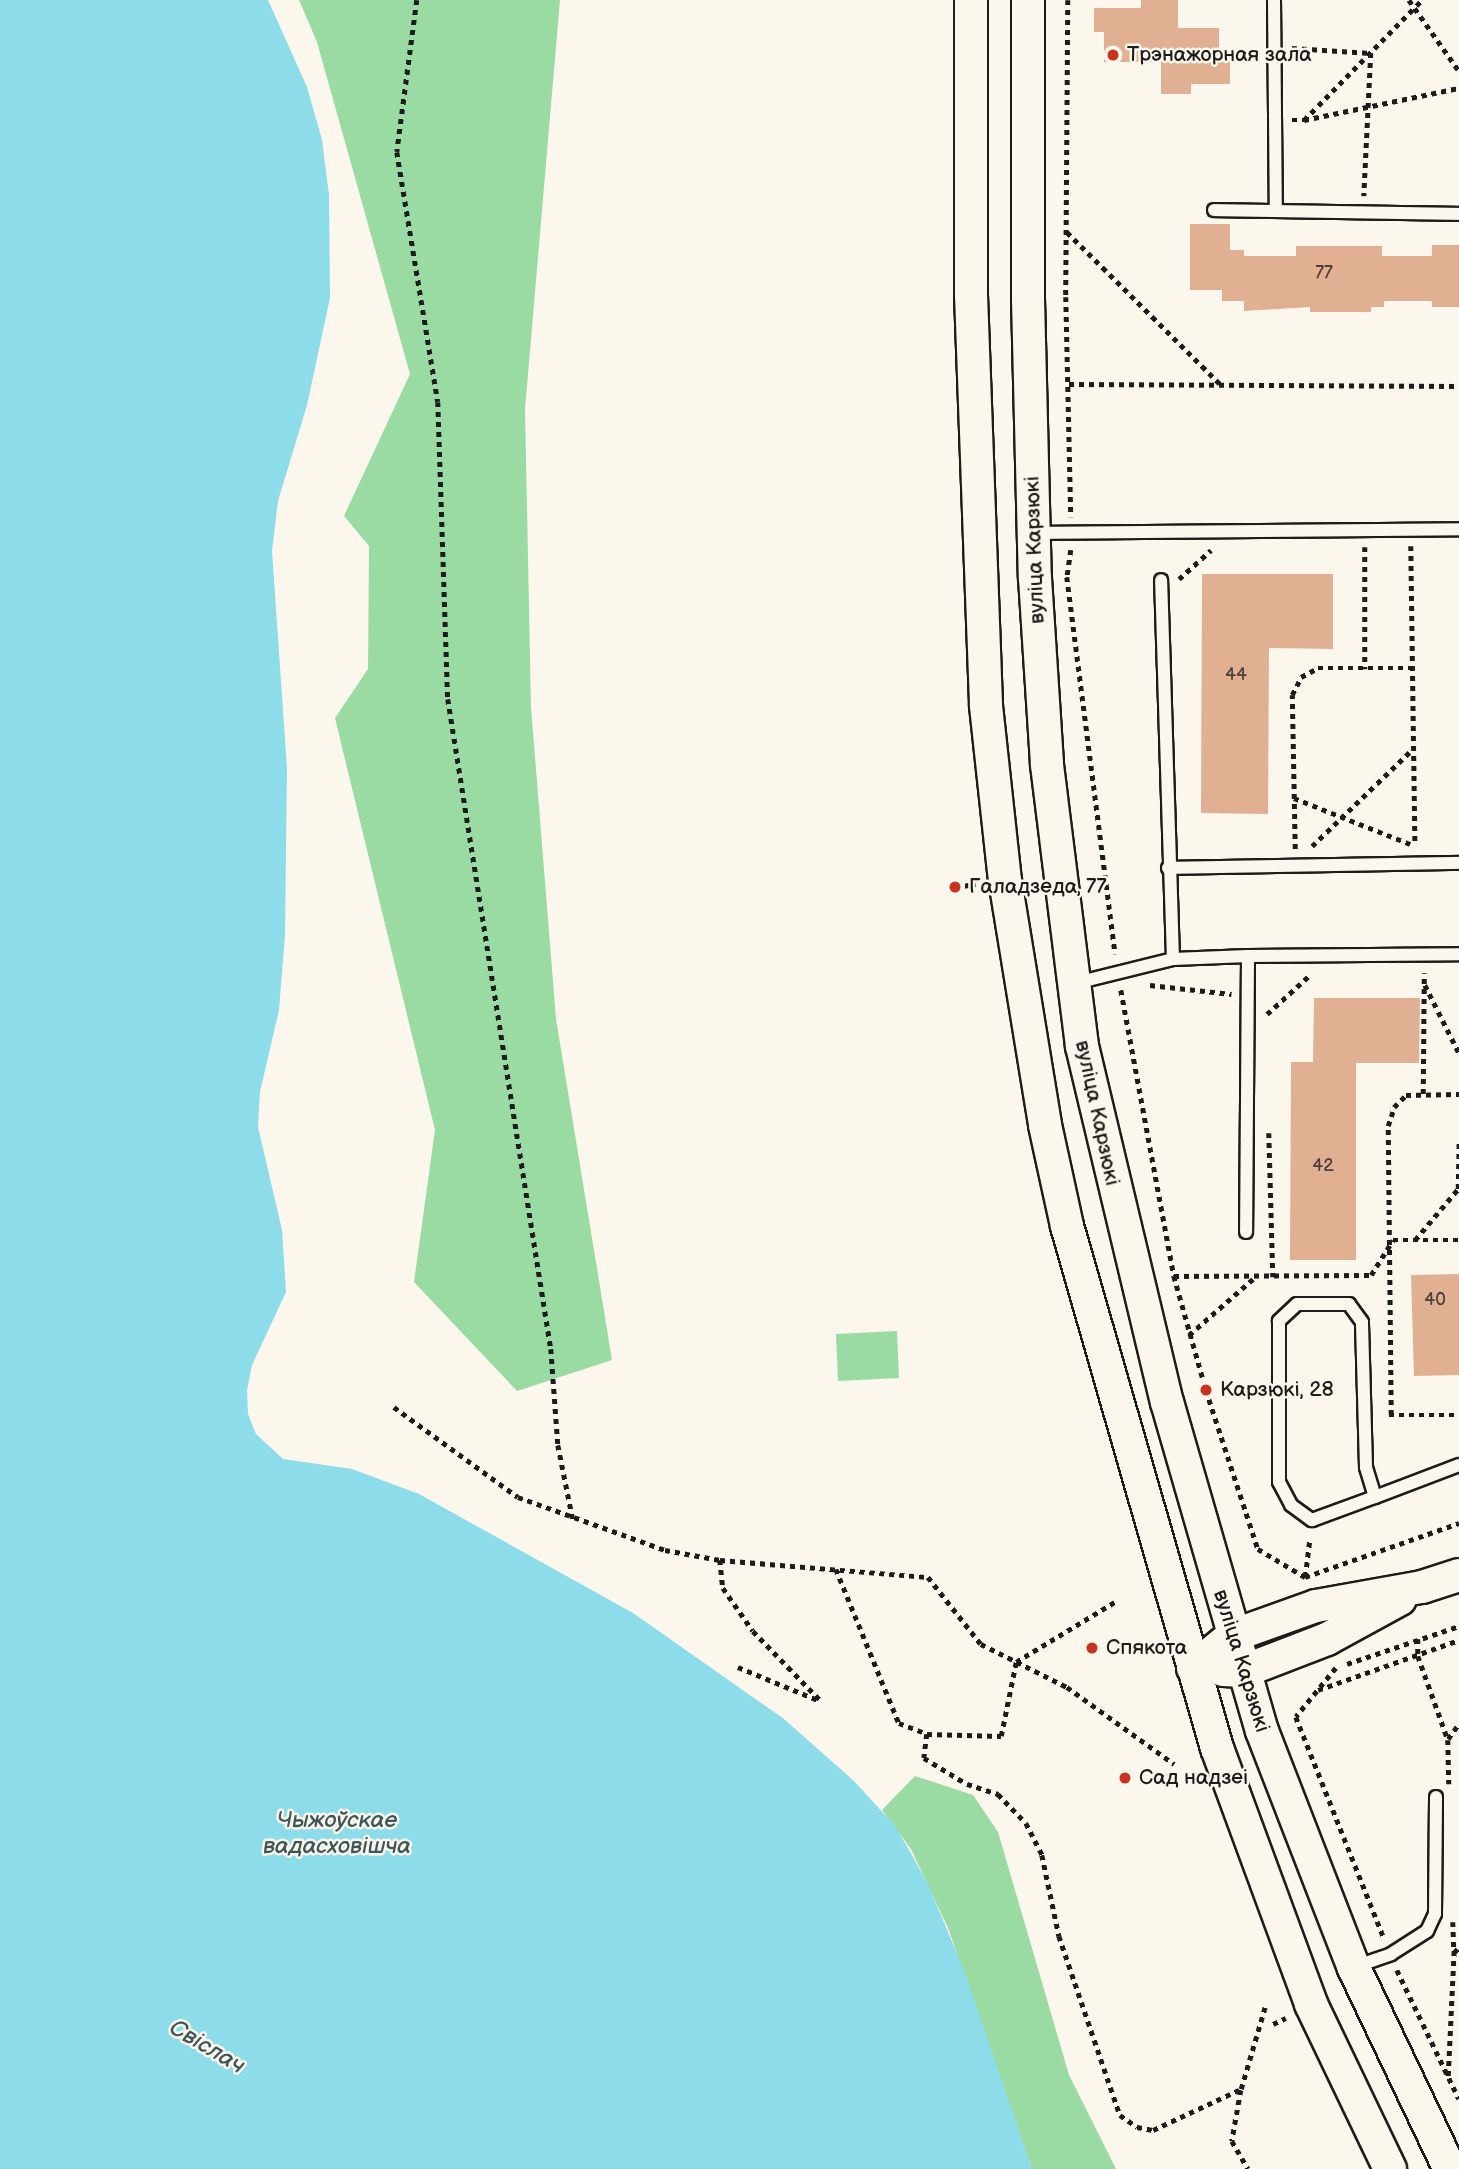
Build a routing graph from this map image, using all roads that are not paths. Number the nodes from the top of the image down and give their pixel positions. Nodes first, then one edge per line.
1 (971, 0) edge
2 (1028, 0) edge
3 (1274, 0) edge
4 (1214, 210) dead end
5 (1276, 211) junction
6 (1459, 214) edge
7 (1459, 529) edge
8 (1033, 533) junction
9 (1166, 579) road end
10 (1459, 863) edge
11 (1168, 868) junction
12 (1459, 954) edge
13 (1248, 956) junction
14 (1173, 960) junction
15 (1072, 984) junction
16 (1245, 1232) dead end
17 (1459, 1465) edge
18 (1374, 1497) junction
19 (1459, 1575) edge
20 (1422, 1587) junction
21 (1232, 1636) junction
22 (1193, 1668) junction
23 (1244, 1671) junction
24 (1436, 1797) dead end
25 (1354, 1968) junction
26 (1390, 2169) edge
27 (1450, 2169) edge

1 - 22 street
2 - 8 street, вуліца Карзюкі
3 - 5 lane
4 - 5 lane
5 - 6 lane
7 - 8 lane
8 - 15 street, вуліца Карзюкі
9 - 11 lane
10 - 11 lane
11 - 14 lane
12 - 13 lane
13 - 14 lane
13 - 16 lane
14 - 15 lane
15 - 21 street, вуліца Карзюкі
17 - 18 lane
18 - 18 lane
19 - 20 street
20 - 21 street
20 - 23 street
21 - 22 street
21 - 23 street, вуліца Карзюкі
22 - 23 street
22 - 26 street
23 - 25 street, вуліца Карзюкі
24 - 25 lane
25 - 27 street, вуліца Карзюкі

